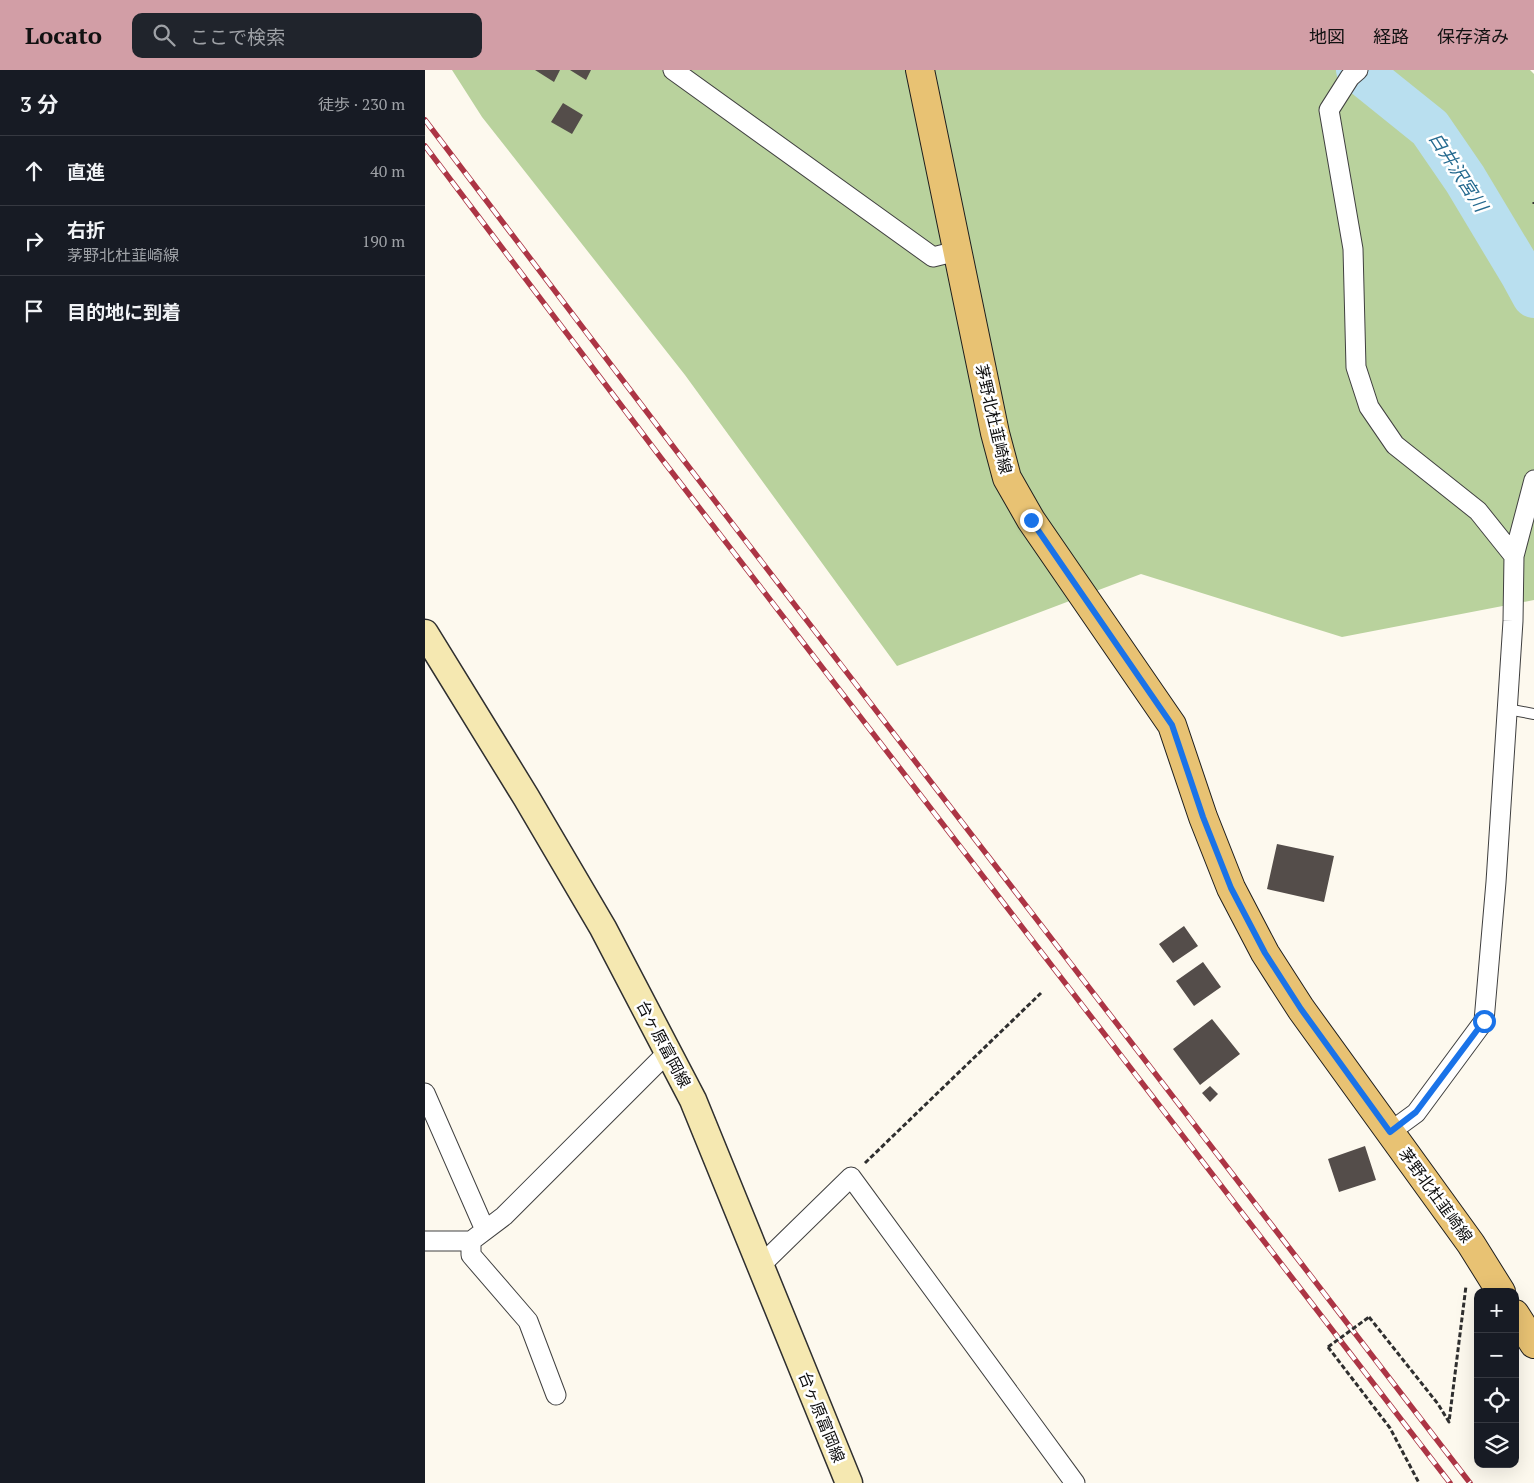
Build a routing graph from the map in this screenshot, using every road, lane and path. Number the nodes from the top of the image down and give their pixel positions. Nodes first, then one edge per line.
1 (673, 70) edge
2 (920, 70) edge
3 (1358, 70) edge
4 (957, 251) junction
5 (1534, 480) edge
6 (1514, 556) junction
7 (425, 633) edge
8 (1507, 710) junction
9 (1534, 714) edge
10 (1041, 994) dead end
11 (668, 1052) junction
12 (425, 1094) edge
13 (1390, 1132) junction
14 (851, 1177) junction
15 (478, 1235) junction
16 (425, 1242) edge
17 (761, 1265) junction
18 (1466, 1283) dead end
19 (1498, 1288) edge
20 (1519, 1320) edge
21 (1534, 1344) edge
22 (556, 1395) dead end
23 (849, 1483) edge
24 (1075, 1483) edge
25 (1419, 1483) edge

1 - 4 street
2 - 4 main road, 茅野北杜韮崎線
3 - 6 street
4 - 13 main road, 茅野北杜韮崎線
5 - 6 street
6 - 8 street
7 - 11 main road, 台ヶ原富岡線
8 - 9 lane
8 - 13 street
10 - 14 path
11 - 15 street
11 - 17 main road, 台ヶ原富岡線
12 - 15 street
13 - 19 main road, 茅野北杜韮崎線
14 - 17 street
14 - 24 street
15 - 16 street
15 - 22 street
17 - 23 main road, 台ヶ原富岡線
18 - 25 path, bridge
20 - 21 main road

